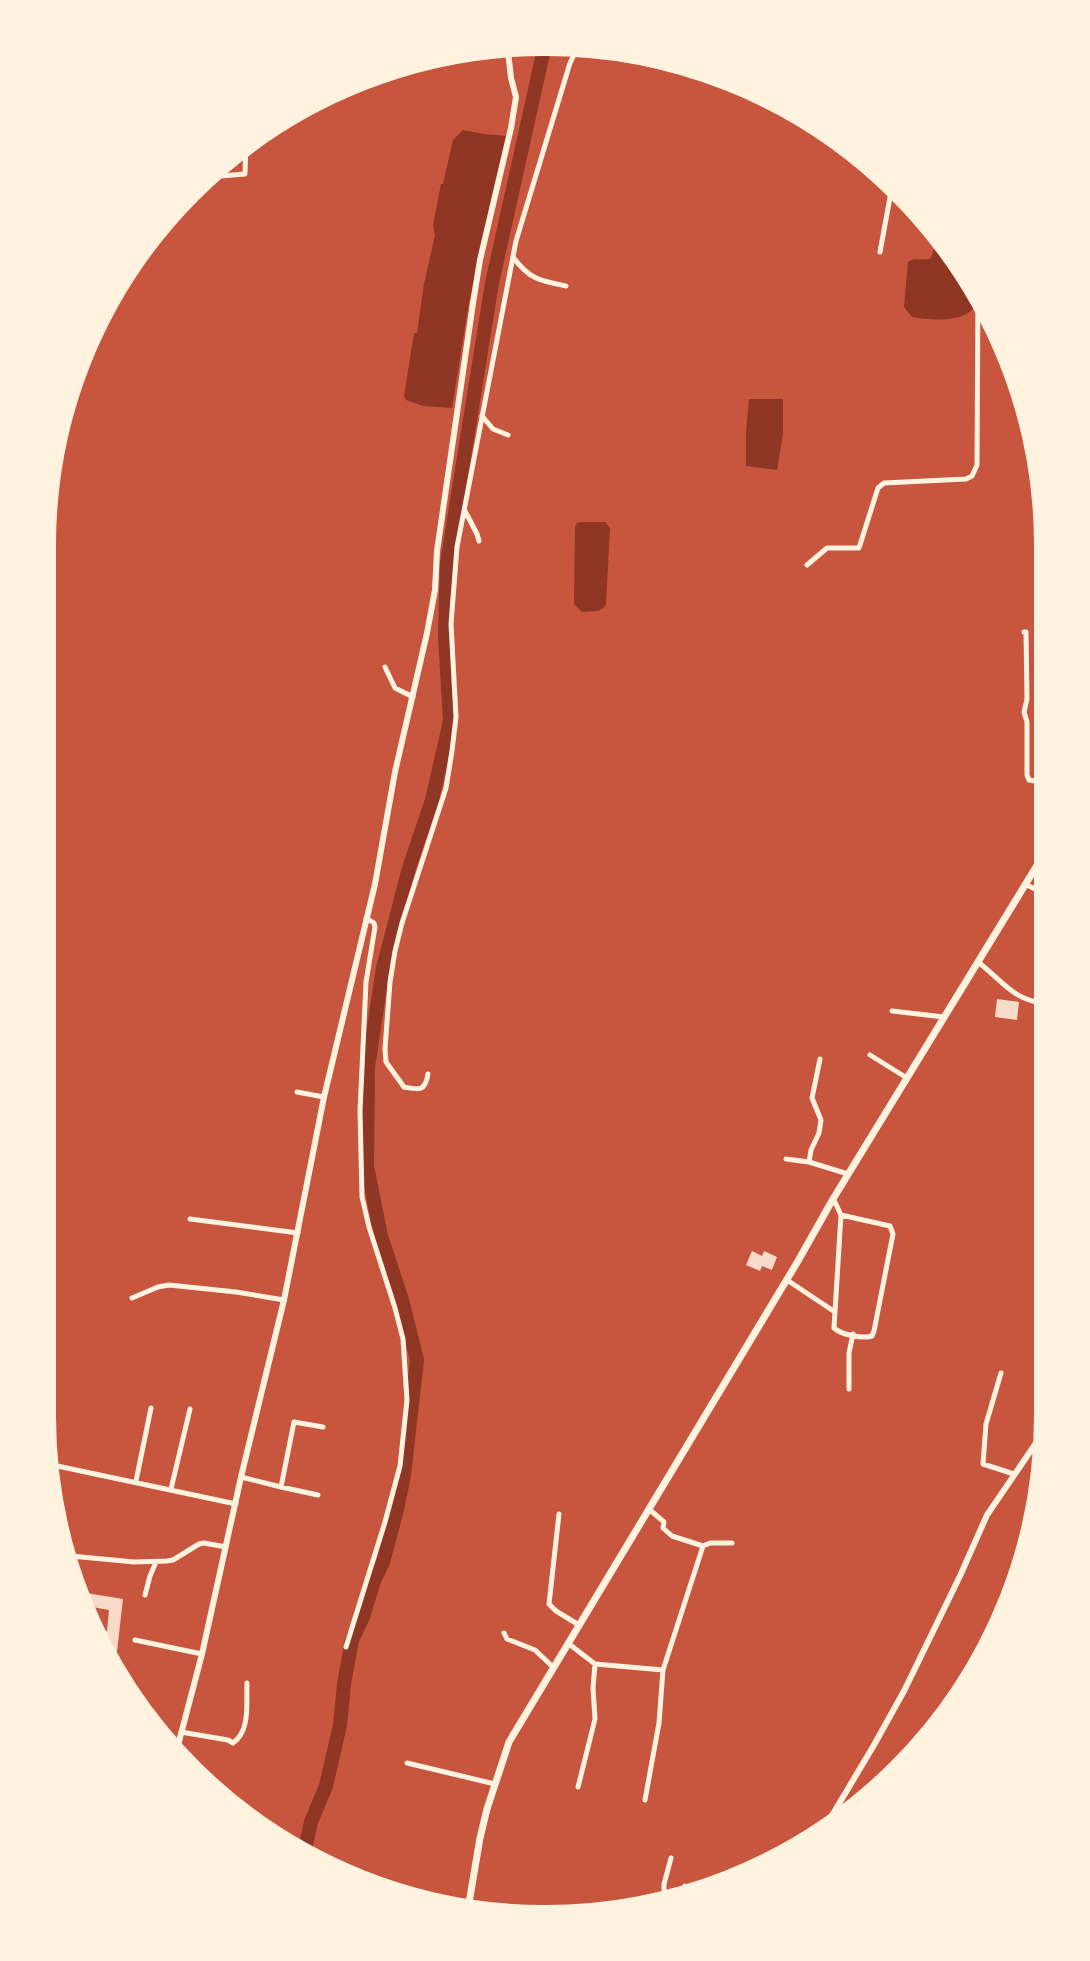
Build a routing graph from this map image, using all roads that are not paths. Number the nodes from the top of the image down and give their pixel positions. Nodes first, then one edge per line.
1 (508, 55) edge
2 (574, 55) edge
3 (246, 155) edge
4 (221, 176) edge
5 (890, 196) edge
6 (880, 252) dead end
7 (512, 257) junction
8 (566, 286) dead end
9 (978, 315) edge
10 (481, 416) junction
11 (508, 435) dead end
12 (465, 510) junction
13 (479, 541) dead end
14 (807, 565) dead end
15 (1024, 632) dead end
16 (385, 667) dead end
17 (413, 697) junction
18 (1036, 781) edge
19 (1036, 866) edge
20 (1025, 884) junction
21 (1036, 890) edge
22 (366, 918) junction
23 (978, 962) junction
24 (1036, 1001) edge
25 (892, 1011) dead end
26 (944, 1017) junction
27 (870, 1055) dead end
28 (820, 1059) dead end
29 (428, 1074) dead end
30 (907, 1078) junction
31 (297, 1092) dead end
32 (324, 1097) junction
33 (786, 1159) dead end
34 (809, 1162) junction
35 (848, 1174) junction
36 (833, 1199) junction
37 (841, 1215) junction
38 (190, 1219) dead end
39 (298, 1233) junction
40 (787, 1280) junction
41 (132, 1298) dead end
42 (284, 1300) junction
43 (835, 1312) junction
44 (853, 1334) junction
45 (1001, 1373) dead end
46 (849, 1389) dead end
47 (151, 1408) dead end
48 (190, 1409) dead end
49 (323, 1427) dead end
50 (1035, 1444) edge
51 (57, 1466) edge
52 (1014, 1474) junction
53 (241, 1477) junction
54 (136, 1481) junction
55 (281, 1487) junction
56 (171, 1489) junction
57 (318, 1495) dead end
58 (236, 1504) junction
59 (650, 1510) junction
60 (559, 1514) dead end
61 (732, 1543) dead end
62 (703, 1546) junction
63 (226, 1547) junction
64 (75, 1556) edge
65 (156, 1561) junction
66 (145, 1595) dead end
67 (579, 1625) junction
68 (504, 1633) dead end
69 (135, 1640) dead end
70 (569, 1644) junction
71 (346, 1647) dead end
72 (202, 1654) junction
73 (595, 1664) junction
74 (554, 1668) junction
75 (663, 1670) junction
76 (247, 1683) dead end
77 (181, 1732) junction
78 (178, 1743) edge
79 (407, 1763) dead end
80 (495, 1784) junction
81 (578, 1787) dead end
82 (645, 1800) dead end
83 (833, 1813) edge
84 (671, 1858) dead end
85 (664, 1892) edge
86 (469, 1901) edge

1 - 17 street
2 - 7 street
3 - 4 street
5 - 6 street
7 - 8 street
7 - 10 street
9 - 14 street
10 - 11 street
10 - 12 street
12 - 13 street
12 - 29 street
15 - 18 street
16 - 17 street
17 - 22 street
19 - 20 main road
20 - 21 street
20 - 23 main road
22 - 32 street
22 - 71 street
23 - 24 street
23 - 26 main road
25 - 26 street
26 - 30 main road
27 - 30 street
28 - 34 street
30 - 35 main road
31 - 32 street
32 - 39 street
33 - 34 street
34 - 35 street
35 - 36 main road
36 - 37 street
36 - 40 main road
37 - 43 street
37 - 44 street
38 - 39 street
39 - 42 street
40 - 43 street
40 - 59 main road
41 - 42 street
42 - 53 street
43 - 44 street
44 - 46 street
45 - 52 street
47 - 54 street
48 - 56 street
49 - 55 street
50 - 52 street
51 - 54 street
52 - 83 street
53 - 55 street
53 - 58 street
54 - 56 street
55 - 57 street
56 - 58 street
58 - 63 street
59 - 62 street
59 - 67 main road
60 - 67 street
61 - 62 street
62 - 75 street
63 - 65 street
63 - 72 street
64 - 65 street
65 - 66 street
67 - 70 main road
68 - 74 street
69 - 72 street
70 - 73 street
70 - 74 main road
72 - 77 street
73 - 75 street
73 - 81 street
74 - 80 main road
75 - 82 street
76 - 77 street
77 - 78 street
79 - 80 street
80 - 86 main road
84 - 85 street

